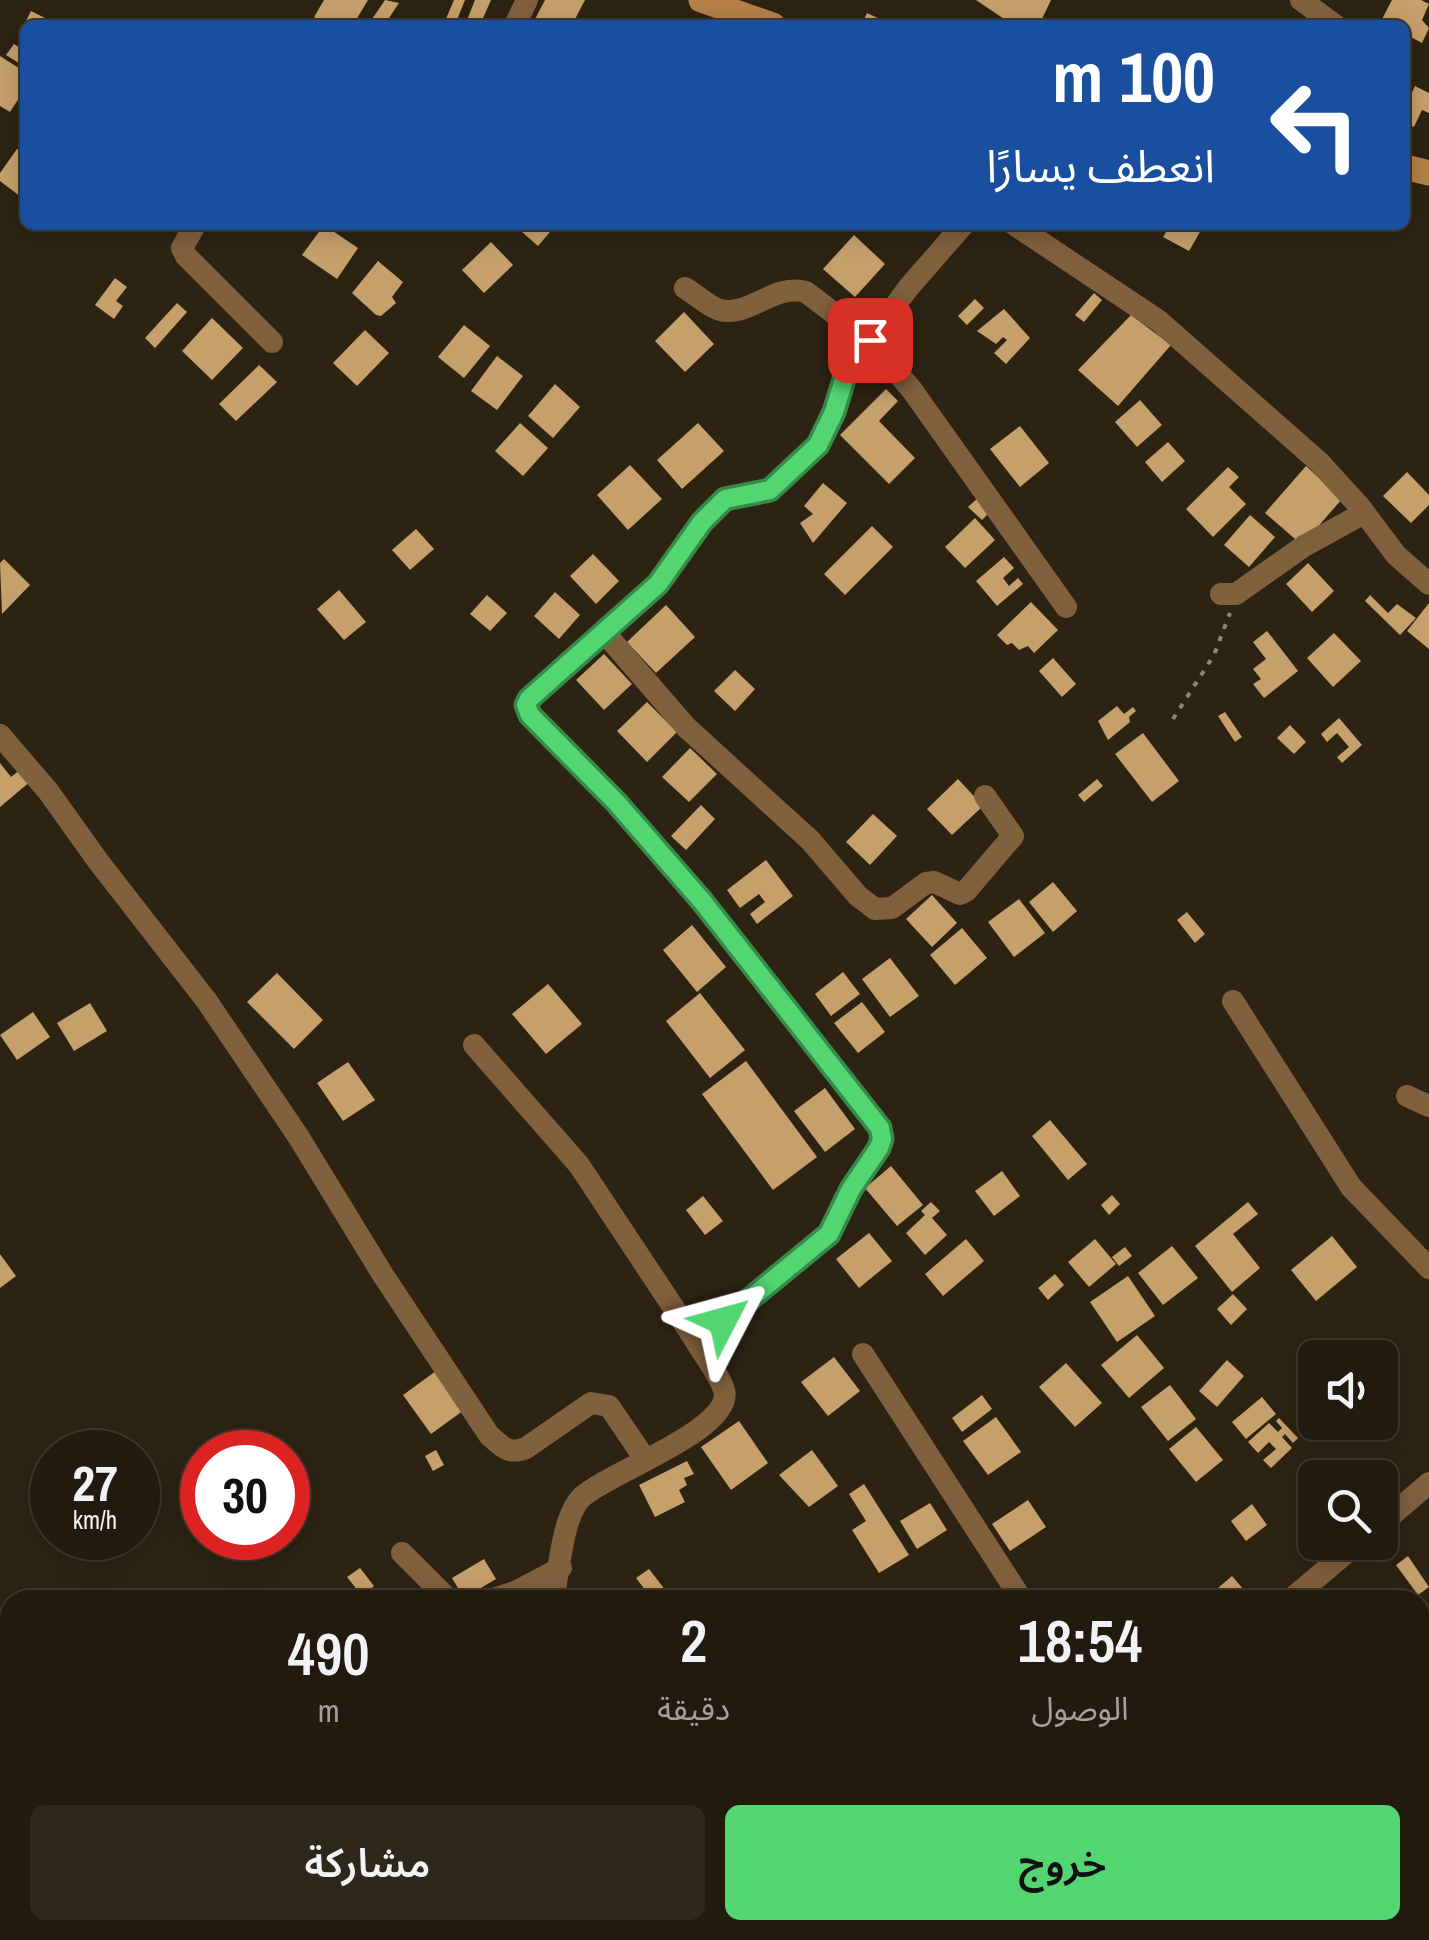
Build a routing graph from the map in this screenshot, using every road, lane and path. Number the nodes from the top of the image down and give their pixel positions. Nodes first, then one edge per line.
1 (701, 0) edge
2 (1301, 0) edge
3 (759, 20) edge
4 (1328, 20) edge
5 (192, 230) edge
6 (959, 230) edge
7 (1022, 230) edge
8 (685, 288) dead end
9 (870, 340) junction
10 (272, 342) dead end
11 (1364, 513) junction
12 (1429, 584) edge
13 (1228, 594) joint
14 (1066, 607) dead end
15 (604, 632) junction
16 (1173, 719) dead end
17 (0, 735) edge
18 (985, 796) dead end
19 (1233, 1001) dead end
20 (474, 1045) dead end
21 (1429, 1268) edge
22 (697, 1343) junction
23 (864, 1354) dead end
24 (646, 1459) junction
25 (1427, 1490) edge
26 (1398, 1511) edge
27 (402, 1552) dead end
28 (1338, 1560) edge
29 (560, 1568) junction
30 (438, 1590) edge
31 (518, 1590) edge
32 (554, 1590) edge
33 (1016, 1590) edge
34 (1302, 1590) edge

1 - 3 street
2 - 4 street
5 - 10 street
6 - 9 street
7 - 11 street
8 - 9 street
9 - 14 street
9 - 15 street
11 - 12 street
11 - 13 street
13 - 16 path
15 - 18 street
15 - 22 street
17 - 24 street
19 - 21 street
20 - 22 street
22 - 24 street
23 - 33 street
24 - 29 street
25 - 26 street
27 - 30 street
28 - 34 street
29 - 31 street
29 - 32 street

